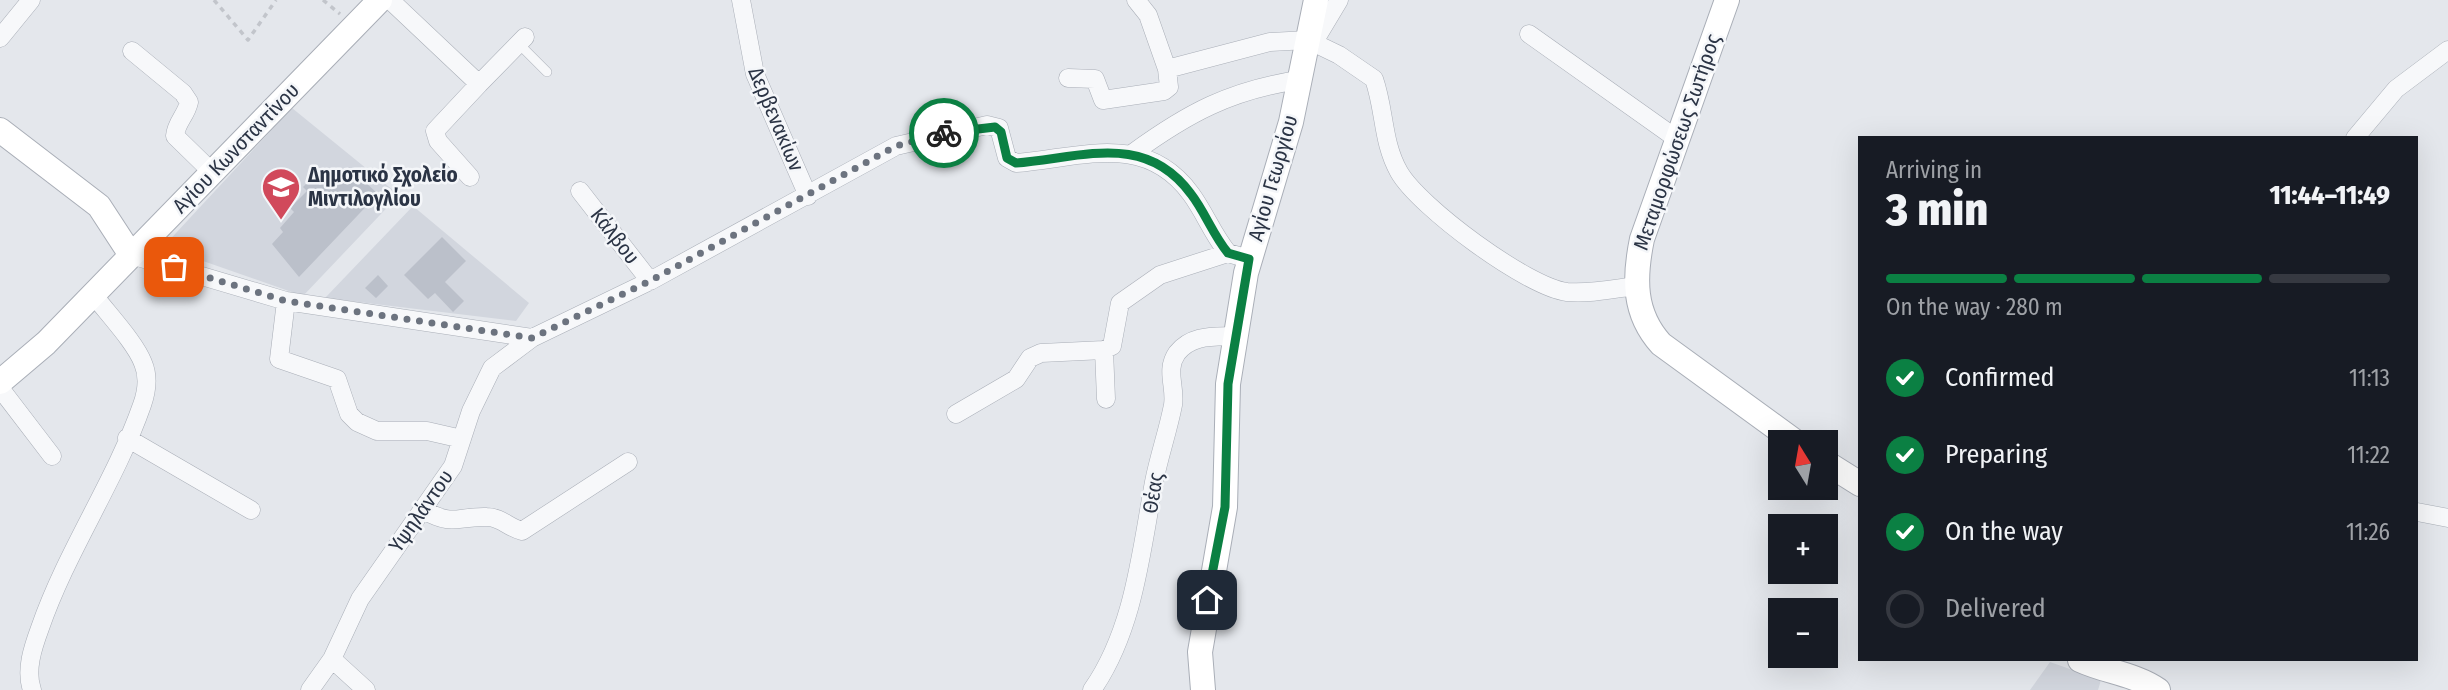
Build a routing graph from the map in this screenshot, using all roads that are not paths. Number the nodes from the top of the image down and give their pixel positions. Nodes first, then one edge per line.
1 (31, 0) edge
2 (380, 0) edge
3 (390, 0) edge
4 (741, 0) edge
5 (1136, 0) edge
6 (1316, 0) edge
7 (1339, 0) edge
8 (1727, 0) edge
9 (1529, 34) dead end
10 (0, 38) edge
11 (1308, 40) junction
12 (522, 41) joint
13 (2448, 50) edge
14 (132, 51) dead end
15 (1167, 69) junction
16 (547, 72) dead end
17 (1069, 78) dead end
18 (1299, 80) junction
19 (479, 84) junction
20 (0, 130) edge
21 (2358, 136) edge
22 (1677, 139) junction
23 (1133, 153) junction
24 (213, 173) junction
25 (470, 177) dead end
26 (580, 191) dead end
27 (808, 195) junction
28 (131, 254) junction
29 (1239, 256) junction
30 (650, 281) junction
31 (1636, 286) junction
32 (93, 295) junction
33 (286, 301) junction
34 (1236, 335) junction
35 (532, 338) junction
36 (1104, 350) junction
37 (0, 382) edge
38 (0, 388) edge
39 (1106, 399) dead end
40 (956, 414) dead end
41 (1779, 430) edge
42 (127, 438) junction
43 (462, 439) junction
44 (52, 456) dead end
45 (628, 462) dead end
46 (1838, 470) edge
47 (1858, 483) edge
48 (251, 510) dead end
49 (423, 510) junction
50 (2418, 512) edge
51 (2448, 518) edge
52 (332, 659) junction
53 (2082, 661) edge
54 (32, 690) edge
55 (310, 690) edge
56 (366, 690) edge
57 (1092, 690) edge
58 (1203, 690) edge
59 (2158, 690) edge

1 - 10 street
2 - 24 street, Αγίου Κωνσταντίνου
3 - 19 street
4 - 27 street, Δερβενακίων
5 - 15 street
6 - 11 street, Αγίου Γεωργίου
7 - 11 street
8 - 22 street, Μεταμορφώσεως Σωτήρος
9 - 22 street
11 - 15 street
11 - 18 street, Αγίου Γεωργίου
11 - 31 street
12 - 16 lane
12 - 19 street
13 - 21 street
14 - 24 street
15 - 17 street
18 - 23 street
18 - 29 street, Αγίου Γεωργίου
19 - 25 street
20 - 28 street
22 - 31 street, Μεταμορφώσεως Σωτήρος
23 - 27 street, Υψηλάντου
23 - 29 street
24 - 28 street, Αγίου Κωνσταντίνου
26 - 30 street, Κάλβου
27 - 30 street, Υψηλάντου
28 - 32 street, Αγίου Κωνσταντίνου
28 - 33 street
29 - 34 street, Αγίου Γεωργίου
29 - 36 street
30 - 35 street, Υψηλάντου
31 - 41 street
32 - 37 street, Αγίου Κωνσταντίνου
32 - 42 street
33 - 35 street
33 - 43 street
34 - 57 street, Θέας
34 - 58 street, Αγίου Γεωργίου
35 - 43 street, Υψηλάντου
36 - 39 street
36 - 40 street
38 - 44 street
42 - 48 street
42 - 54 street
43 - 49 street, Υψηλάντου
45 - 49 street
46 - 47 street
49 - 52 street, Υψηλάντου
50 - 51 street
52 - 55 street, Υψηλάντου
52 - 56 street
53 - 59 street

